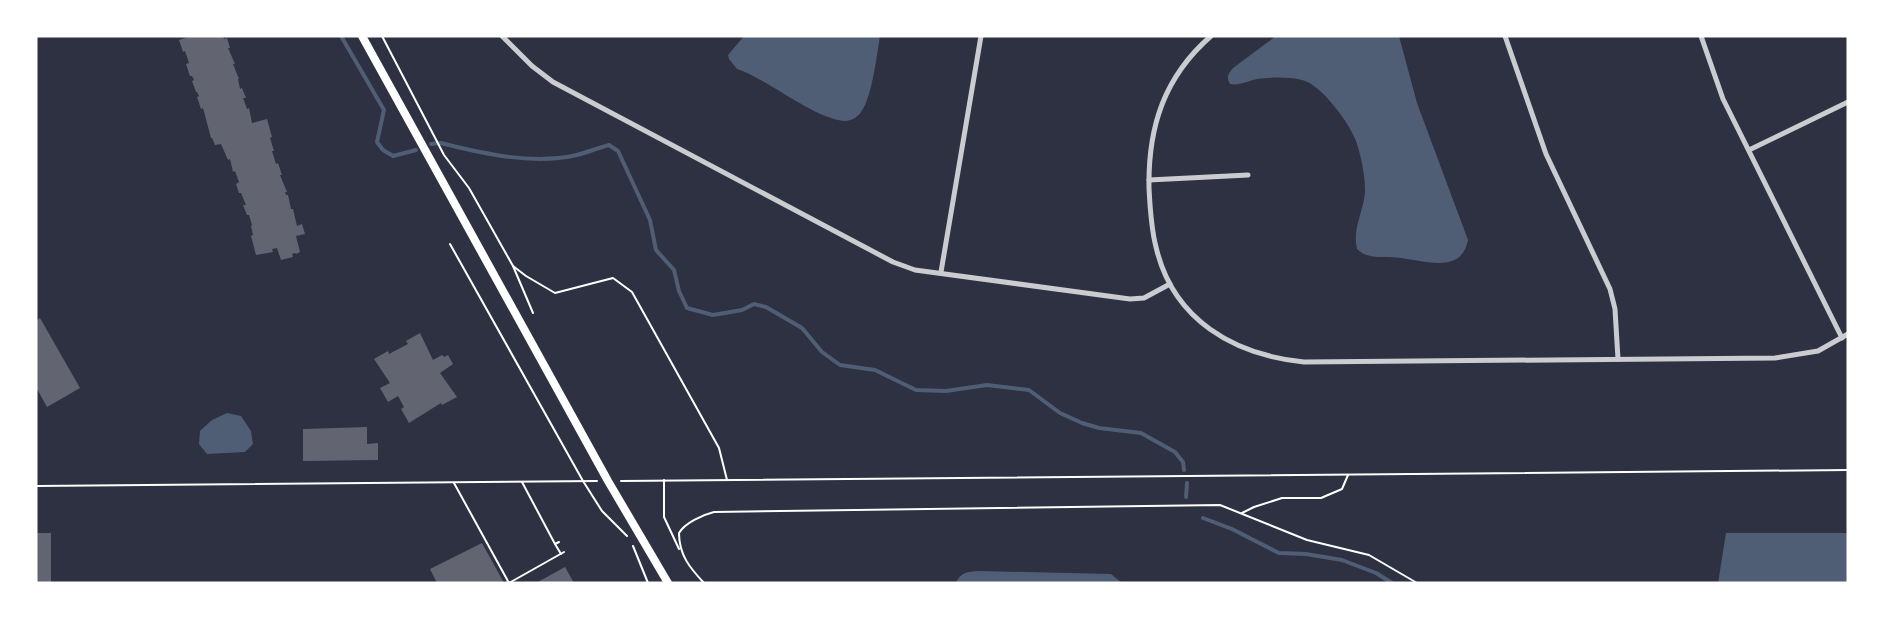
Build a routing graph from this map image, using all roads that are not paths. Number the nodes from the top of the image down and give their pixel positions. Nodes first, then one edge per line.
1 (362, 36) edge
2 (513, 36) edge
3 (981, 36) edge
4 (1210, 36) edge
5 (1505, 36) edge
6 (1701, 36) edge
7 (504, 38) edge
8 (1848, 102) edge
9 (1749, 150) junction
10 (1248, 175) dead end
11 (1149, 180) junction
12 (941, 272) junction
13 (1170, 284) junction
14 (1848, 334) edge
15 (1842, 338) junction
16 (1618, 359) junction
17 (668, 583) edge

1 - 17 main road
2 - 7 street
3 - 12 street
4 - 11 street
5 - 16 street
6 - 9 street
7 - 12 street
8 - 9 street
9 - 15 street
10 - 11 street
11 - 13 street
12 - 13 street
13 - 16 street
14 - 15 street
15 - 16 street

